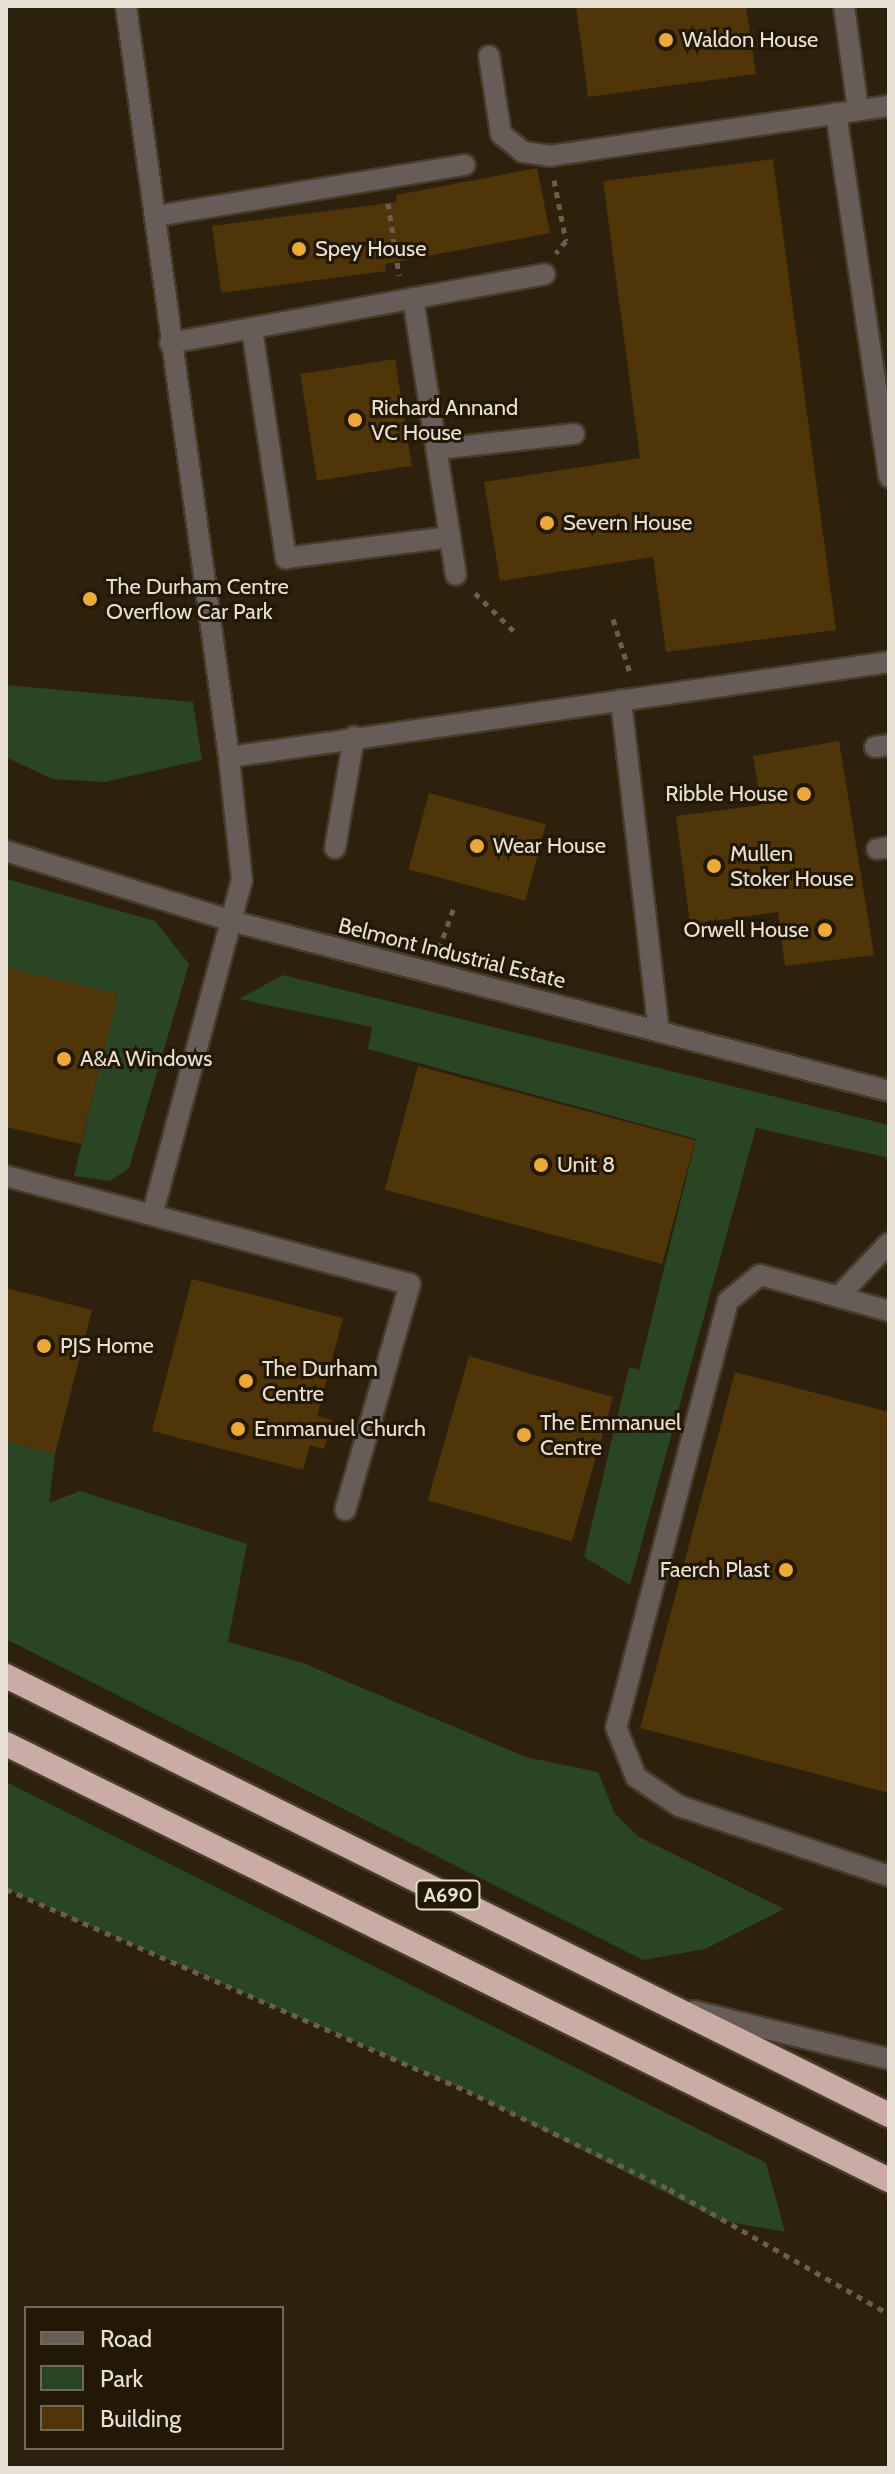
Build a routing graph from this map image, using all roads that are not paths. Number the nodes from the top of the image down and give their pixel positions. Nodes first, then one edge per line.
1 (126, 6) edge
2 (844, 6) edge
3 (489, 56) dead end
4 (889, 106) edge
5 (858, 110) junction
6 (836, 113) junction
7 (465, 165) dead end
8 (156, 216) junction
9 (541, 275) road end
10 (413, 298) junction
11 (252, 329) junction
12 (170, 343) junction
13 (574, 434) dead end
14 (438, 449) junction
15 (889, 477) edge
16 (450, 537) junction
17 (456, 575) road end
18 (889, 662) edge
19 (630, 698) junction
20 (354, 737) junction
21 (229, 757) junction
22 (335, 848) dead end
23 (6, 851) edge
24 (235, 922) junction
25 (659, 1031) junction
26 (889, 1091) edge
27 (6, 1176) edge
28 (153, 1212) junction
29 (889, 1243) edge
30 (838, 1297) junction
31 (889, 1311) edge
32 (345, 1510) dead end
33 (6, 1676) edge
34 (6, 1744) edge
35 (889, 1876) edge
36 (675, 2007) junction
37 (889, 2059) edge
38 (889, 2115) edge
39 (889, 2180) edge

1 - 8 street
2 - 5 street
3 - 6 street
4 - 5 street
5 - 6 street
6 - 15 street
7 - 8 street
8 - 12 street
9 - 10 street
10 - 11 street
10 - 14 street
11 - 12 street
11 - 16 street
12 - 21 street
13 - 14 street
14 - 16 street
16 - 17 street
18 - 19 street
19 - 20 street
19 - 25 street
20 - 21 street
20 - 22 street
21 - 24 street
23 - 24 street, Belmont Industrial Estate
24 - 25 street, Belmont Industrial Estate
24 - 28 street
25 - 26 street, Belmont Industrial Estate
27 - 28 street
28 - 32 street
29 - 30 street
30 - 31 street
30 - 35 street
33 - 36 highway, A690
34 - 39 highway, A690
36 - 37 street
36 - 38 highway, A690

